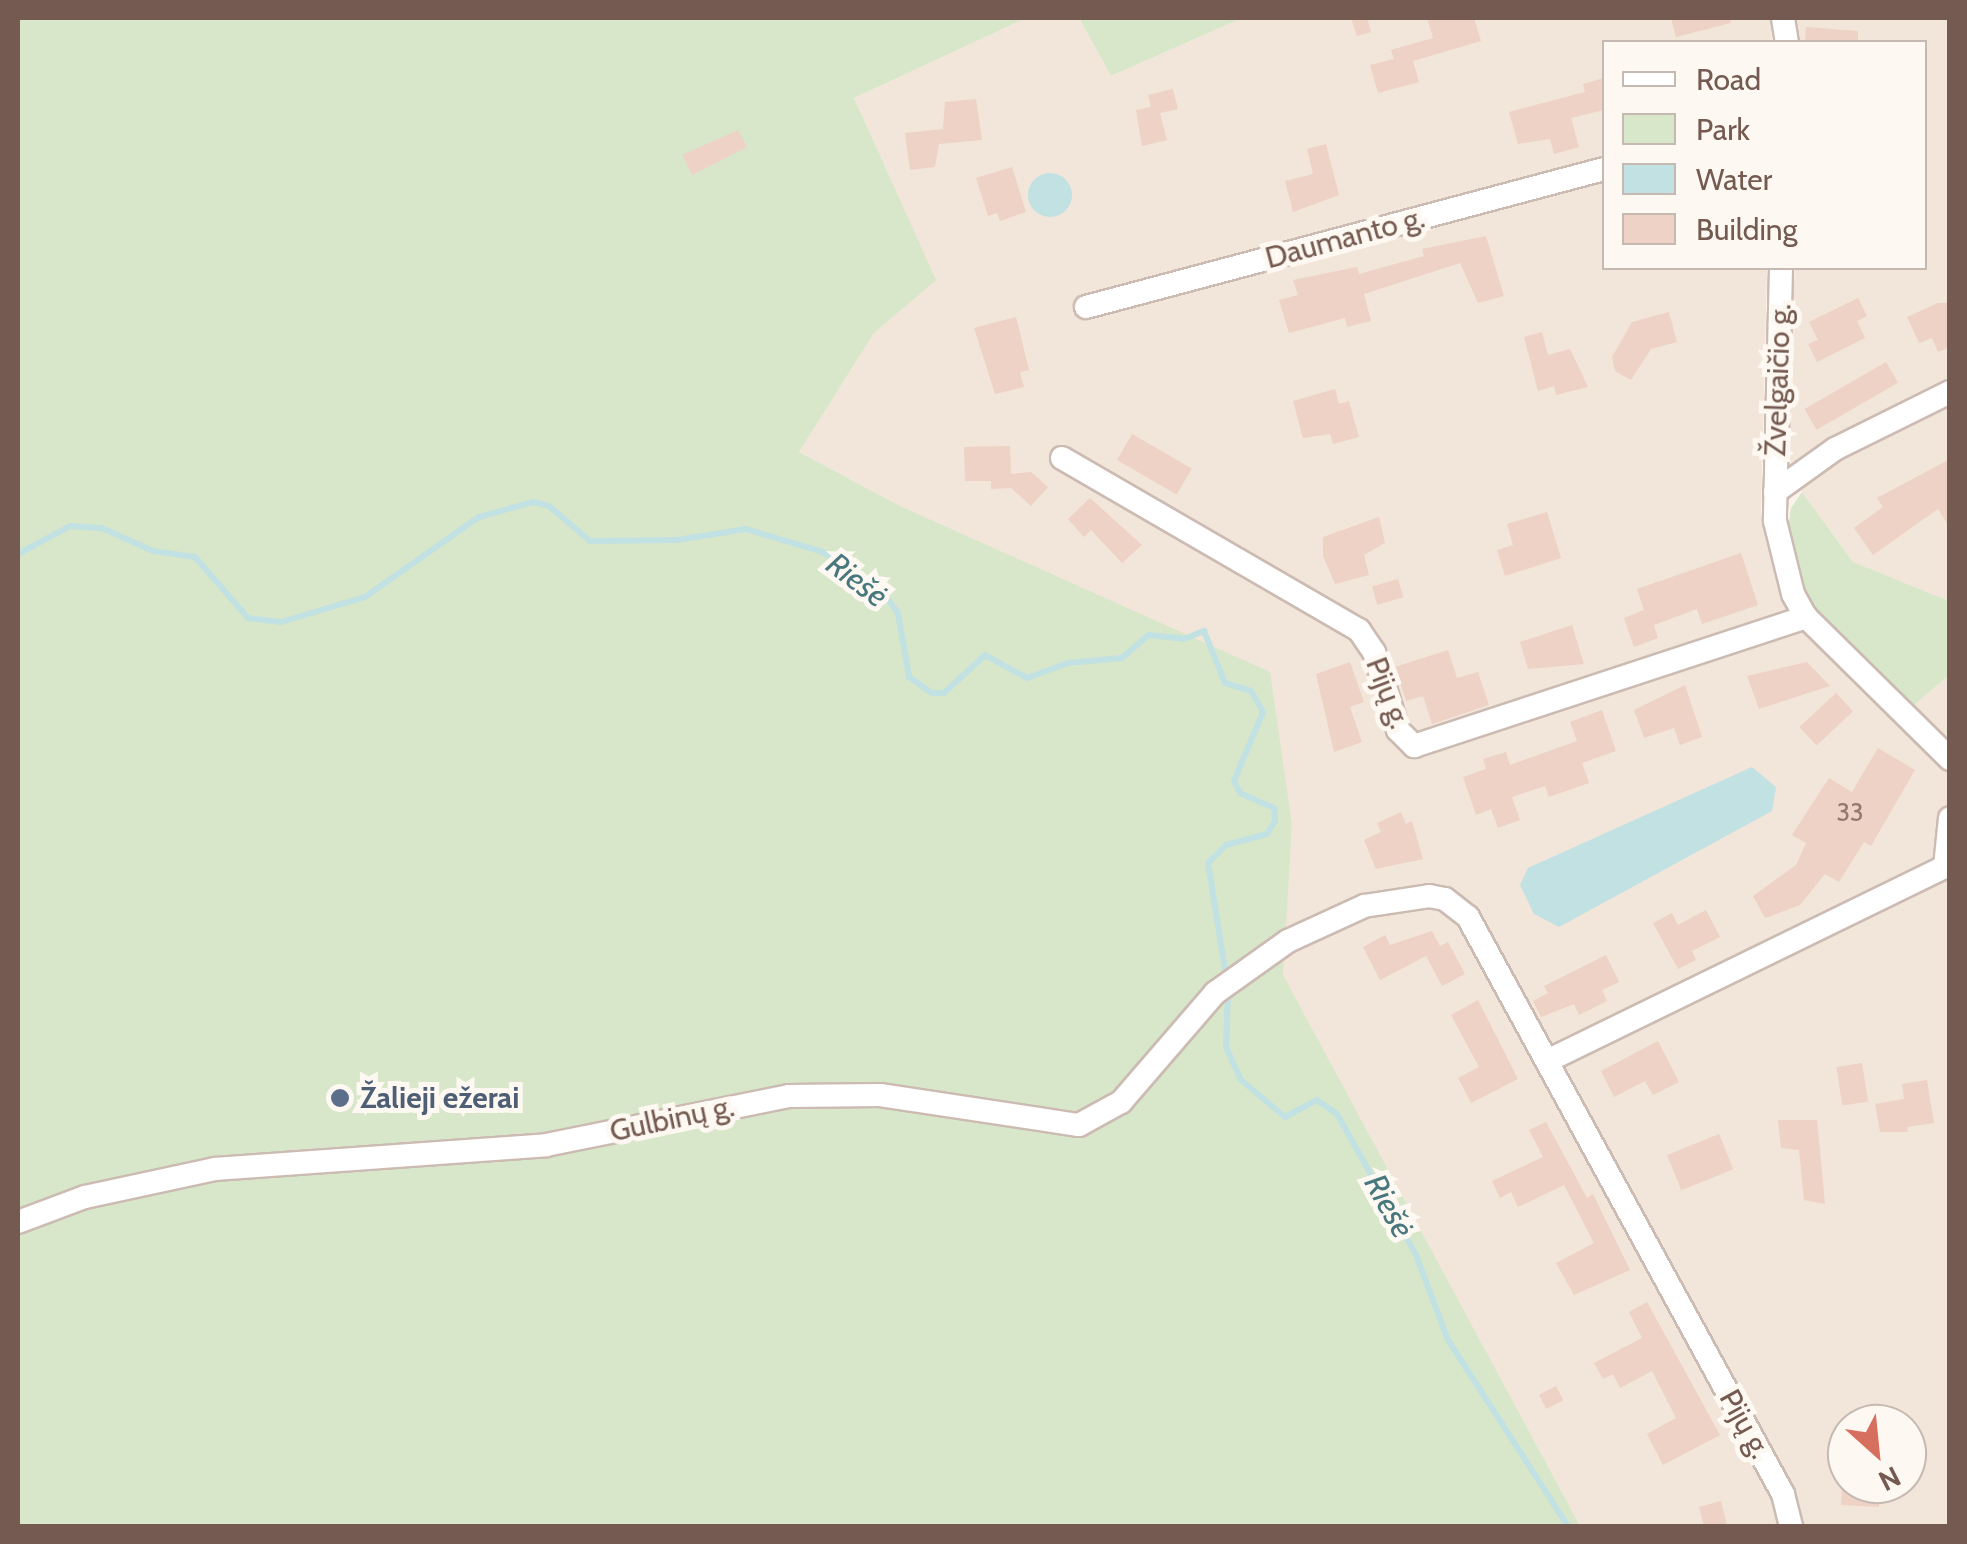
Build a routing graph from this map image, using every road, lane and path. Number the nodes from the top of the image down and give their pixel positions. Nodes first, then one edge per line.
1 (1602, 170) edge
2 (1782, 270) edge
3 (1086, 307) dead end
4 (1950, 392) edge
5 (1062, 458) dead end
6 (1776, 492) junction
7 (1806, 617) junction
8 (1950, 759) edge
9 (1950, 818) edge
10 (1264, 958) joint
11 (1547, 1061) junction
12 (18, 1222) edge
13 (1791, 1526) edge

1 - 3 street, Daumanto g.
2 - 6 street, Žvelgaičio g.
4 - 6 street
5 - 7 street, Pijų g.
6 - 7 street, Žvelgaičio g.
7 - 8 street
9 - 11 street
10 - 11 street, Pijų g.
10 - 12 street, Gulbinų g.
11 - 13 street, Pijų g.

